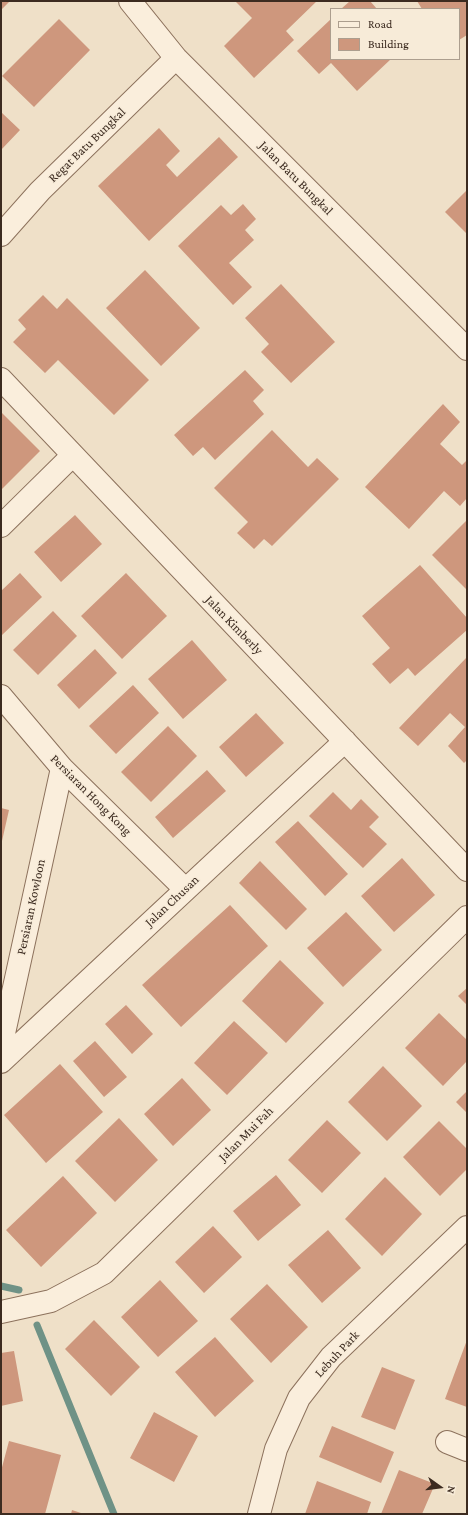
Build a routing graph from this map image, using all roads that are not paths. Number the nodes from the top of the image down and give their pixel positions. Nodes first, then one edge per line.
1 (130, 1) edge
2 (176, 58) junction
3 (1, 235) edge
4 (467, 350) edge
5 (1, 379) edge
6 (73, 455) junction
7 (1, 526) edge
8 (1, 696) edge
9 (345, 741) junction
10 (62, 768) junction
11 (467, 870) edge
12 (185, 889) junction
13 (467, 916) edge
14 (1, 1047) edge
15 (1, 1062) edge
16 (467, 1227) edge
17 (1, 1312) edge
18 (447, 1442) dead end
19 (467, 1450) edge
20 (259, 1514) edge

1 - 2 street, Jalan Batu Bungkal
2 - 3 street, Regat Batu Bungkal
2 - 4 street, Jalan Batu Bungkal
5 - 6 street, Jalan Kimberly
6 - 7 street
6 - 9 street, Jalan Kimberly
8 - 10 street, Persiaran Hong Kong
9 - 11 street, Jalan Kimberly
9 - 12 street, Jalan Chusan
10 - 12 street, Persiaran Hong Kong
10 - 14 street, Persiaran Kowloon
12 - 15 street, Jalan Chusan
13 - 17 street, Jalan Mui Fah
16 - 20 street, Lebuh Park
18 - 19 street

